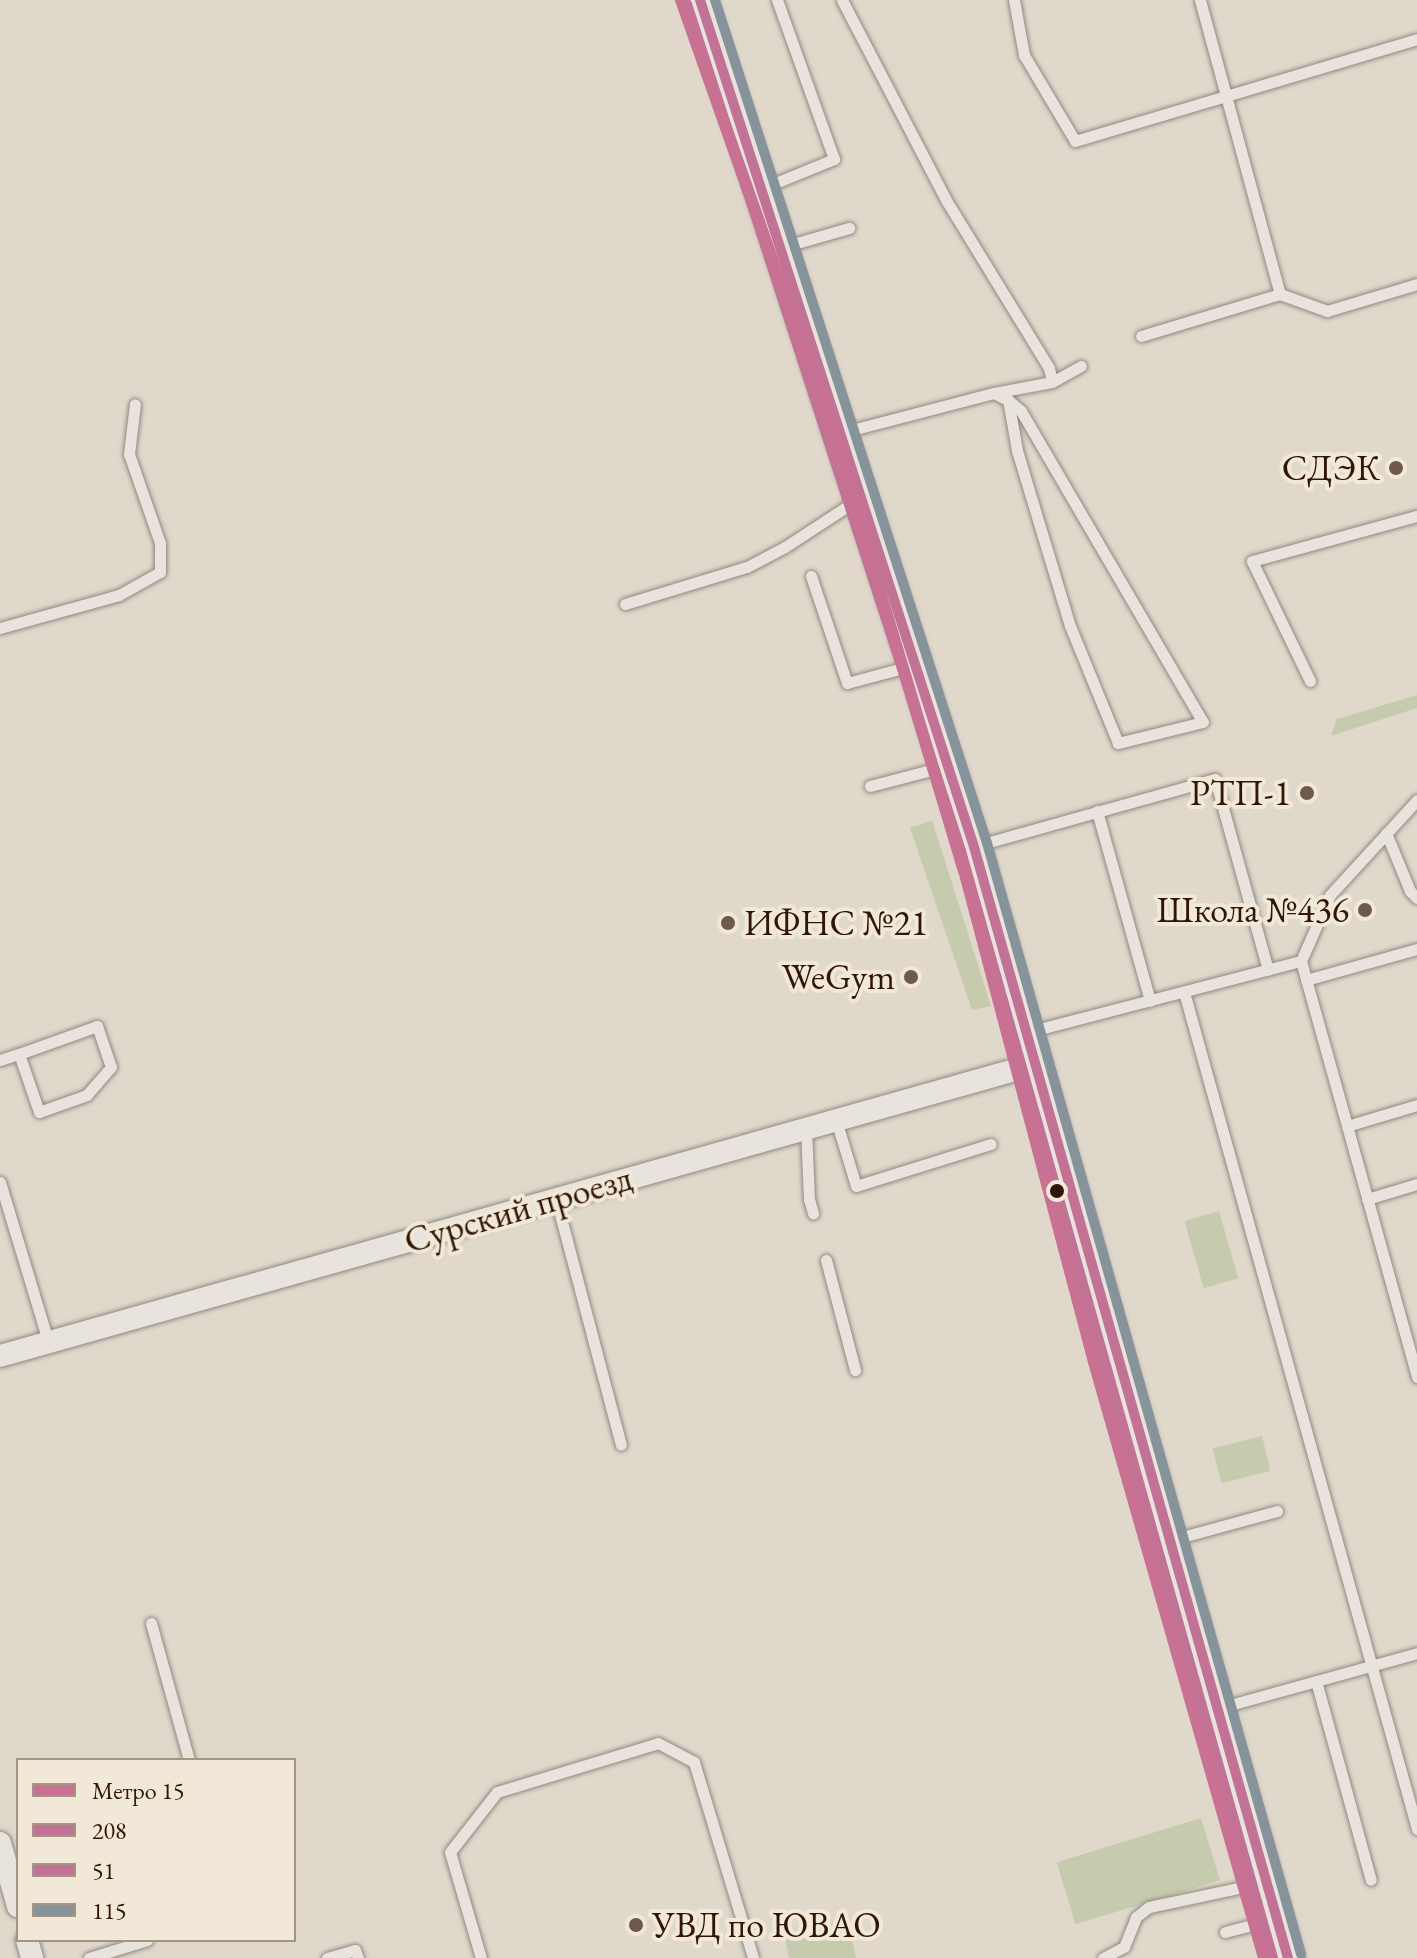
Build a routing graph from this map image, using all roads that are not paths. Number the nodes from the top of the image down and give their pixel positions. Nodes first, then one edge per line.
1 (700, 0) edge
2 (777, 0) edge
3 (842, 0) edge
4 (1014, 0) edge
5 (1200, 0) edge
6 (1417, 39) edge
7 (1227, 96) junction
8 (759, 190) junction
9 (849, 228) dead end
10 (778, 248) junction
11 (1417, 284) edge
12 (1280, 294) junction
13 (1141, 336) dead end
14 (1081, 366) dead end
15 (1052, 382) junction
16 (994, 393) junction
17 (1008, 400) junction
18 (135, 404) dead end
19 (840, 433) junction
20 (860, 498) junction
21 (1417, 516) edge
22 (811, 576) dead end
23 (625, 604) dead end
24 (0, 628) edge
25 (914, 664) junction
26 (1310, 681) dead end
27 (947, 765) junction
28 (870, 786) dead end
29 (1417, 800) edge
30 (1097, 811) junction
31 (1386, 833) junction
32 (974, 847) junction
33 (1417, 898) edge
34 (1417, 949) edge
35 (1301, 961) junction
36 (1268, 970) junction
37 (1306, 980) junction
38 (1184, 992) junction
39 (1150, 1001) junction
40 (1027, 1033) junction
41 (19, 1054) junction
42 (0, 1060) edge
43 (1036, 1064) junction
44 (1417, 1105) edge
45 (836, 1120) junction
46 (1347, 1126) junction
47 (806, 1128) junction
48 (991, 1144) dead end
49 (0, 1182) edge
50 (1417, 1184) edge
51 (556, 1199) junction
52 (1367, 1199) junction
53 (4, 1209) edge
54 (813, 1213) dead end
55 (826, 1260) dead end
56 (48, 1341) junction
57 (0, 1356) edge
58 (855, 1370) dead end
59 (1417, 1377) edge
60 (621, 1445) dead end
61 (1277, 1511) dead end
62 (1171, 1540) junction
63 (151, 1623) dead end
64 (1417, 1653) edge
65 (1372, 1666) junction
66 (1316, 1681) junction
67 (1219, 1708) junction
68 (188, 1758) edge
69 (1417, 1829) edge
70 (0, 1843) edge
71 (1371, 1880) dead end
72 (1267, 1882) junction
73 (16, 1899) edge
74 (1277, 1918) junction
75 (1225, 1932) dead end
76 (141, 1942) edge
77 (1125, 1953) edge
78 (89, 1958) edge
79 (327, 1958) edge
80 (358, 1958) edge
81 (481, 1958) edge
82 (753, 1958) edge
83 (1103, 1958) edge
84 (1288, 1958) edge

1 - 8 street
2 - 8 lane
3 - 15 lane
4 - 7 lane
5 - 7 lane
6 - 7 lane
7 - 12 lane
8 - 10 street
9 - 10 lane
10 - 19 street
11 - 12 lane
12 - 13 lane
14 - 15 lane
15 - 16 lane
16 - 17 lane
16 - 19 lane
17 - 17 lane
18 - 24 lane
19 - 20 street
20 - 23 lane
20 - 25 street
21 - 26 lane
22 - 25 lane
25 - 27 street
27 - 28 lane
27 - 32 street
29 - 31 lane
30 - 32 lane
30 - 36 lane
30 - 39 lane
31 - 33 lane
31 - 35 lane
32 - 40 street
34 - 37 lane
35 - 36 lane
35 - 37 lane
36 - 38 lane
37 - 46 lane
38 - 39 lane
38 - 65 lane
39 - 40 lane
40 - 43 street
41 - 41 lane
41 - 42 lane
43 - 45 street, Сурский проезд
43 - 62 street
44 - 46 lane
45 - 47 street, Сурский проезд
45 - 48 lane
46 - 52 lane
47 - 51 street, Сурский проезд
47 - 54 lane
49 - 53 lane
50 - 52 lane
51 - 56 street, Сурский проезд
51 - 60 lane
52 - 59 lane
53 - 56 lane
55 - 58 lane
56 - 57 street, Сурский проезд
61 - 62 lane
62 - 67 street
63 - 68 lane
64 - 65 lane
65 - 66 lane
65 - 69 lane
66 - 67 lane
66 - 71 lane
67 - 72 street
70 - 73 street
72 - 74 street
72 - 77 lane
74 - 75 lane
74 - 84 street
76 - 78 lane
77 - 83 lane
79 - 80 lane
81 - 82 lane

